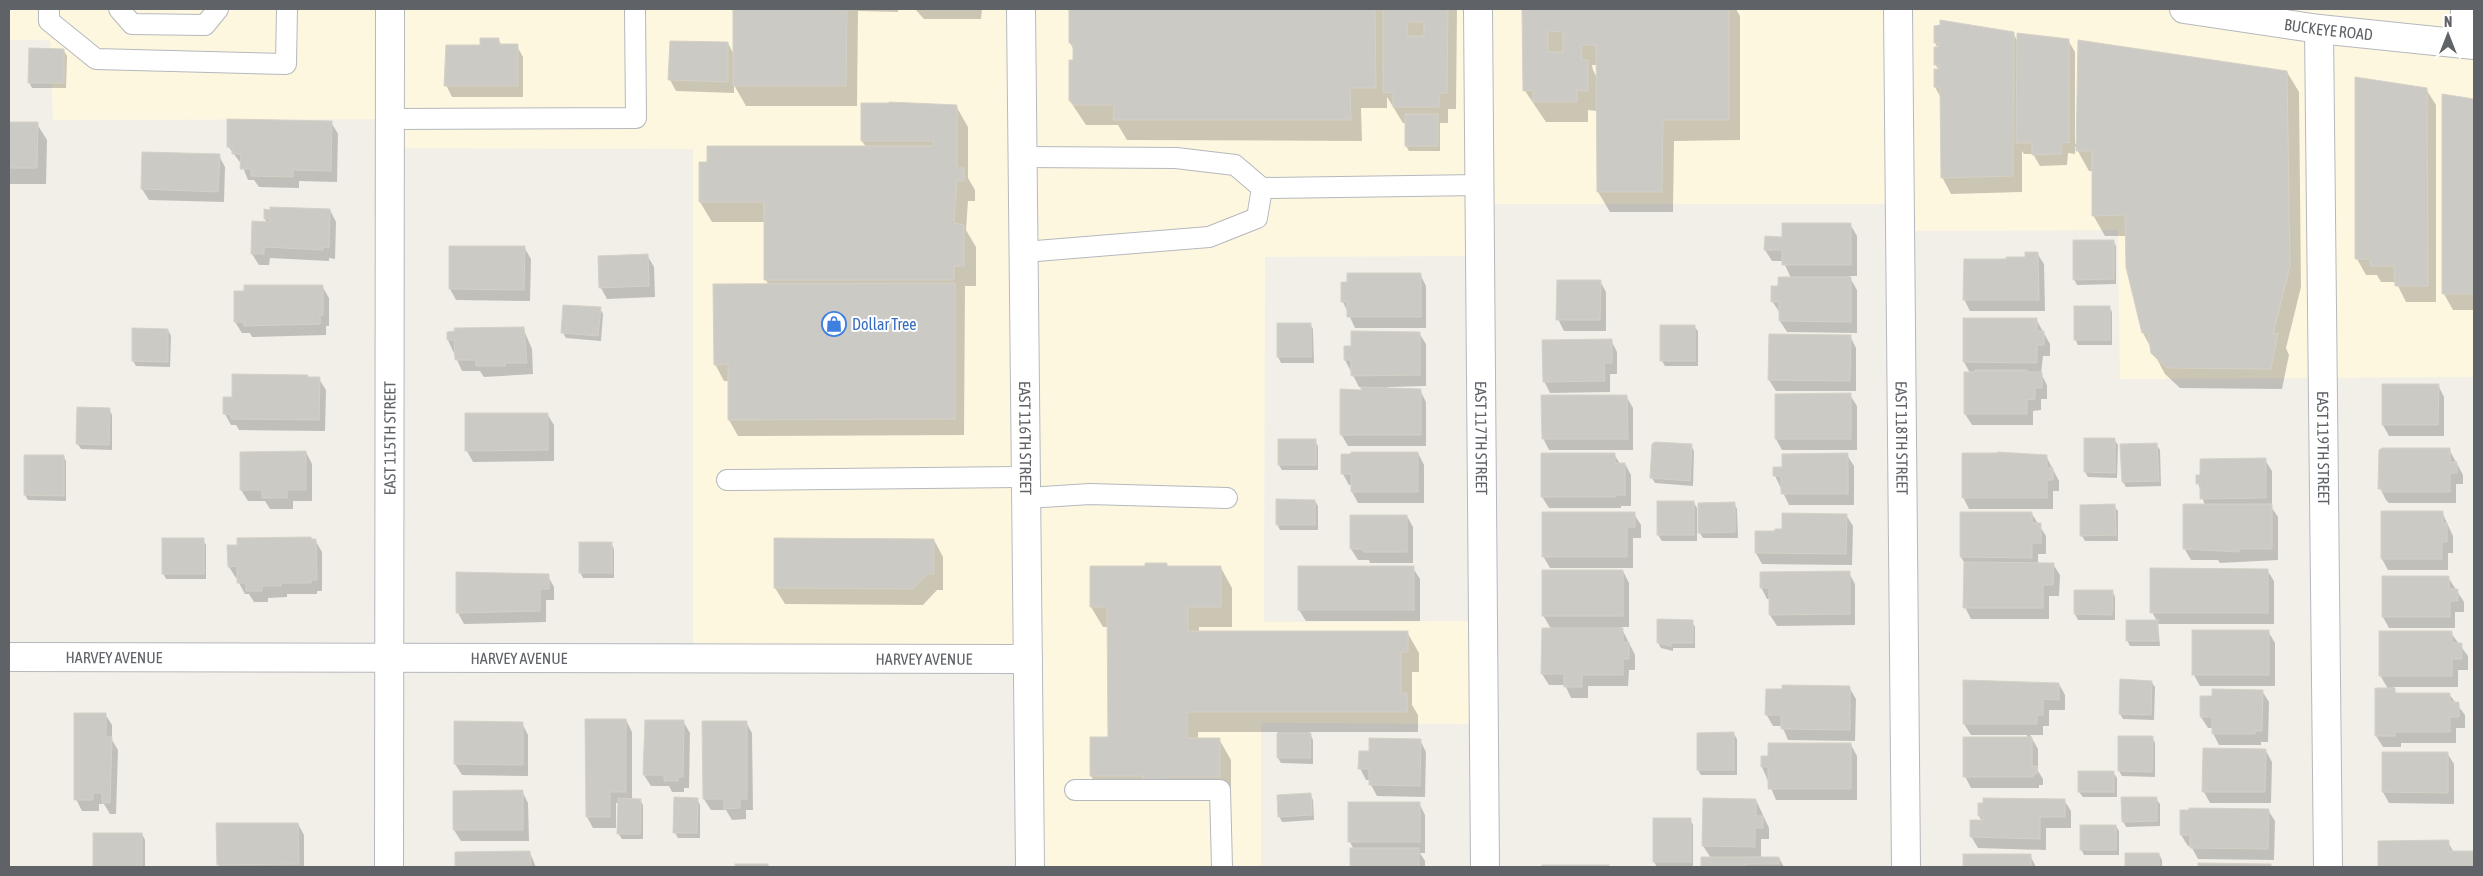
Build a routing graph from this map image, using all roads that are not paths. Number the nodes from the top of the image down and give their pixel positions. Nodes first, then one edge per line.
1 (49, 9) edge
2 (119, 9) edge
3 (218, 9) edge
4 (287, 9) edge
5 (390, 9) edge
6 (635, 9) edge
7 (1021, 9) edge
8 (1478, 9) edge
9 (1898, 9) edge
10 (2465, 9) edge
11 (2200, 10) edge
12 (2319, 29) junction
13 (2470, 45) edge
14 (390, 119) junction
15 (1022, 157) junction
16 (1480, 185) junction
17 (1262, 188) junction
18 (1024, 252) junction
19 (727, 480) dead end
20 (1026, 487) junction
21 (1227, 498) dead end
22 (9, 657) edge
23 (390, 659) junction
24 (1028, 659) junction
25 (1075, 790) dead end
26 (390, 867) edge
27 (1030, 867) edge
28 (1222, 867) edge
29 (1485, 867) edge
30 (1906, 867) edge
31 (2328, 867) edge

1 - 4 lane
2 - 3 lane
5 - 14 street, EAST 115TH STREET
6 - 14 lane
7 - 15 street, EAST 116TH STREET
8 - 16 street, EAST 117TH STREET
9 - 30 street, EAST 118TH STREET
10 - 13 street
11 - 12 street, BUCKEYE ROAD
12 - 13 street, BUCKEYE ROAD
12 - 31 street, EAST 119TH STREET
14 - 23 street, EAST 115TH STREET
15 - 17 lane
15 - 18 street, EAST 116TH STREET
16 - 17 lane
16 - 29 street, EAST 117TH STREET
17 - 18 lane
18 - 20 street, EAST 116TH STREET
19 - 20 lane
20 - 21 lane
20 - 24 street, EAST 116TH STREET
22 - 23 street, HARVEY AVENUE
23 - 24 street, HARVEY AVENUE
23 - 26 street, EAST 115TH STREET
24 - 27 street, EAST 116TH STREET
25 - 28 lane

